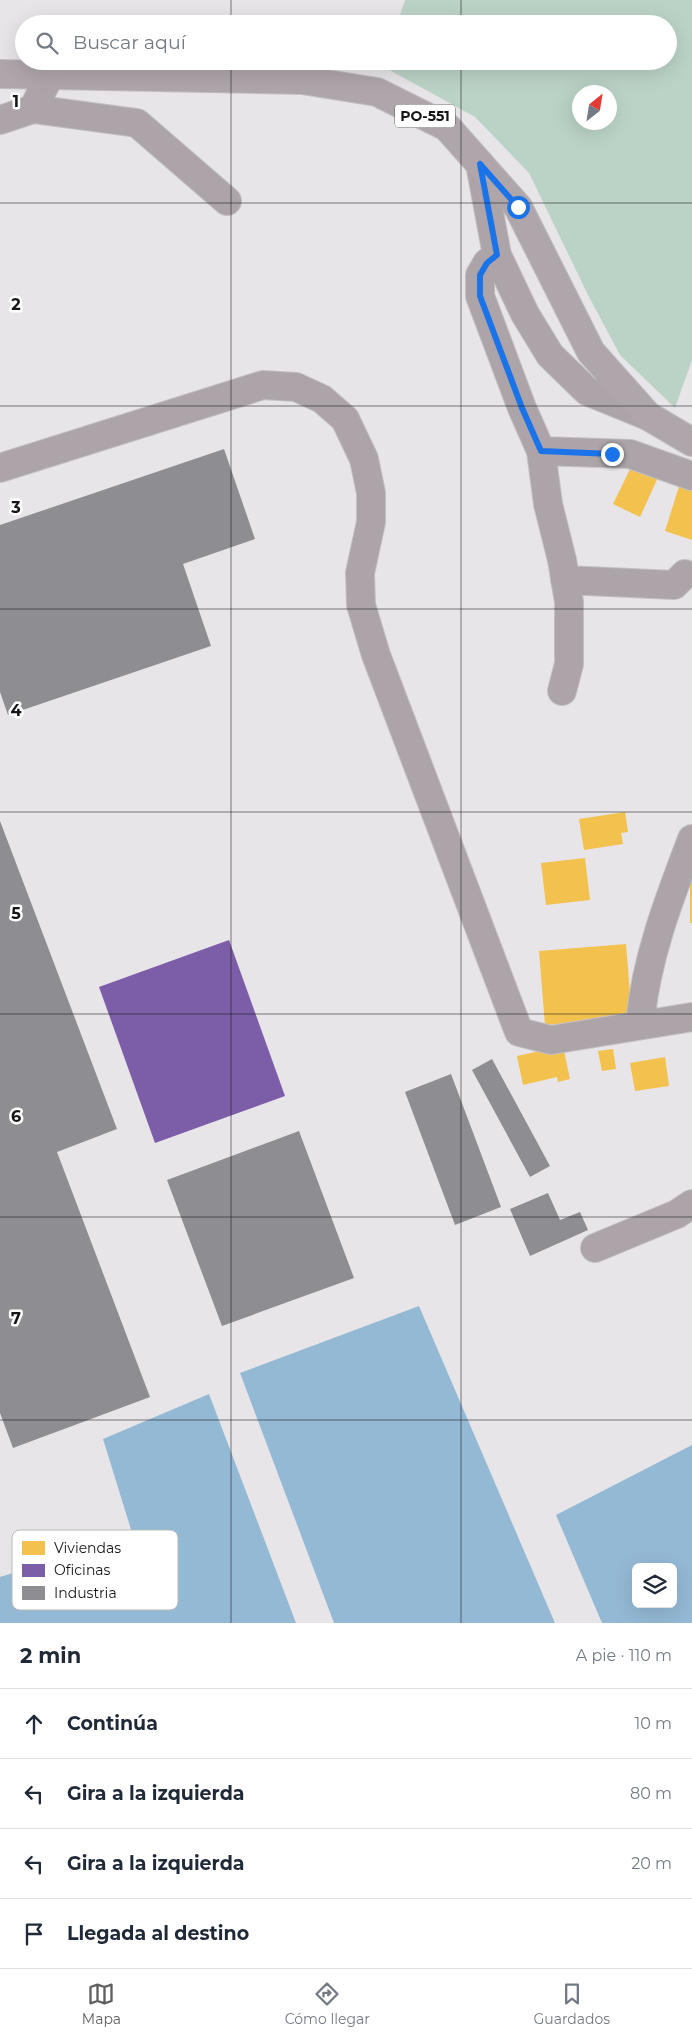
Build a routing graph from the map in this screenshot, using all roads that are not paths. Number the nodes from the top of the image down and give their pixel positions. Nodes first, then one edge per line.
1 (0, 74) edge
2 (50, 75) junction
3 (33, 109) junction
4 (0, 120) edge
5 (480, 164) junction
6 (228, 201) dead end
7 (497, 255) junction
8 (648, 416) junction
9 (692, 442) edge
10 (541, 451) junction
11 (0, 468) edge
12 (692, 476) edge
13 (685, 574) dead end
14 (565, 580) junction
15 (562, 691) dead end
16 (692, 839) edge
17 (692, 1017) edge
18 (640, 1025) junction
19 (692, 1204) edge
20 (595, 1248) dead end

1 - 2 main road, PO-551
2 - 3 street
2 - 5 main road, PO-551
3 - 4 street
3 - 6 street
5 - 7 street
5 - 8 main road, PO-551
7 - 8 street
7 - 10 street
8 - 9 main road, PO-551
10 - 12 street
10 - 14 street
11 - 18 street
13 - 14 street
14 - 15 street
16 - 18 street
17 - 18 street
19 - 20 street

